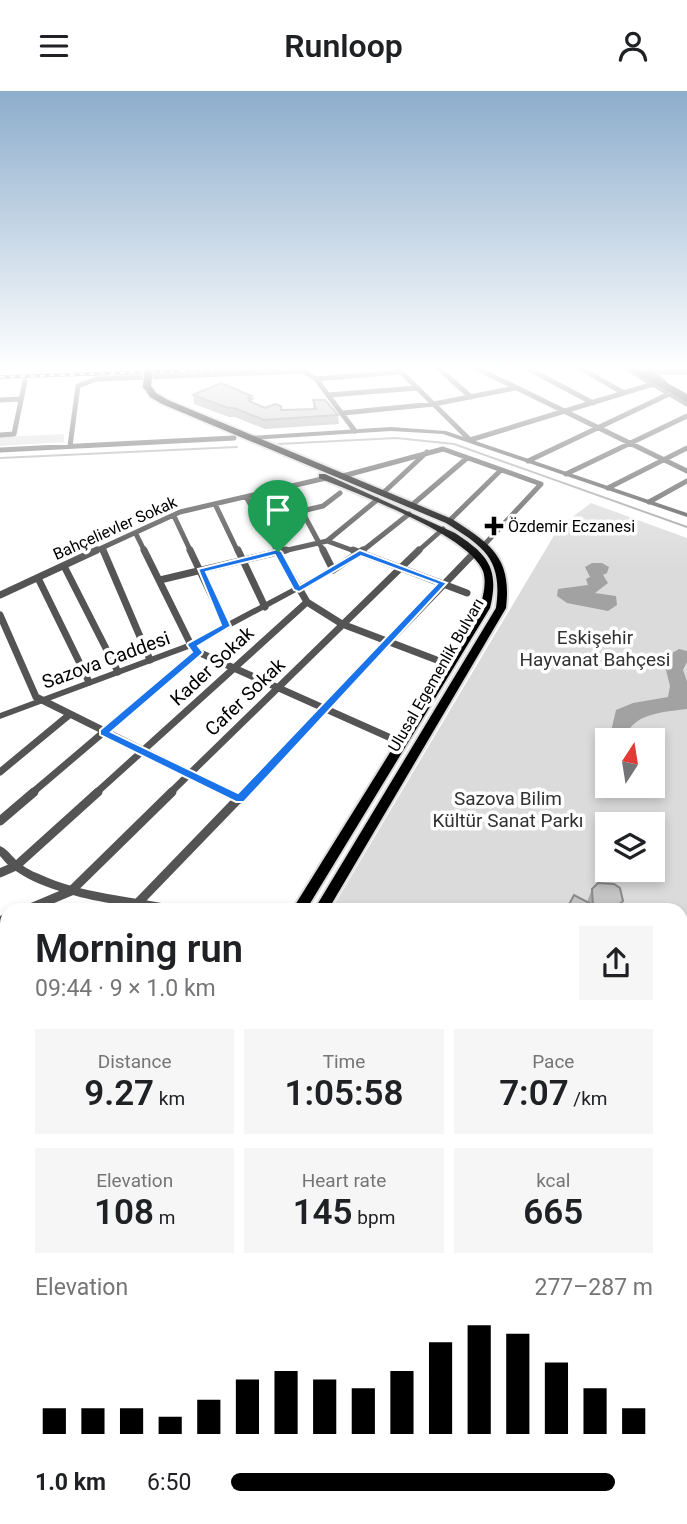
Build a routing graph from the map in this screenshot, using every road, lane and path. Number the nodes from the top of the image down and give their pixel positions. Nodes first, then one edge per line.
1 (72, 435) edge
2 (225, 435) edge
3 (243, 435) edge
4 (297, 435) edge
5 (451, 435) edge
6 (466, 435) edge
7 (485, 435) edge
8 (581, 435) edge
9 (613, 435) edge
10 (646, 435) edge
11 (250, 438) junction
12 (234, 439) junction
13 (470, 439) junction
14 (629, 443) junction
15 (71, 446) junction
16 (687, 448) edge
17 (0, 450) edge
18 (428, 451) junction
19 (467, 458) junction
20 (663, 459) junction
21 (528, 461) junction
22 (501, 470) junction
23 (687, 471) edge
24 (566, 474) junction
25 (343, 476) junction
26 (327, 478) junction
27 (687, 481) edge
28 (289, 487) junction
29 (608, 488) junction
30 (340, 493) dead end
31 (380, 496) junction
32 (246, 497) junction
33 (649, 502) junction
34 (215, 504) junction
35 (411, 510) junction
36 (302, 511) junction
37 (687, 515) edge
38 (174, 516) junction
39 (446, 525) junction
40 (136, 534) junction
41 (327, 541) junction
42 (319, 543) junction
43 (479, 548) junction
44 (103, 549) junction
45 (278, 552) junction
46 (360, 553) junction
47 (242, 561) junction
48 (64, 566) junction
49 (400, 567) junction
50 (333, 570) junction
51 (201, 571) junction
52 (38, 578) junction
53 (160, 580) junction
54 (443, 583) junction
55 (299, 590) junction
56 (467, 593) dead end
57 (0, 595) edge
58 (307, 602) junction
59 (265, 607) junction
60 (0, 615) edge
61 (342, 624) junction
62 (226, 626) junction
63 (390, 641) junction
64 (195, 649) junction
65 (150, 660) junction
66 (450, 665) junction
67 (230, 668) junction
68 (118, 672) junction
69 (89, 682) junction
70 (276, 688) junction
71 (41, 700) junction
72 (326, 709) junction
73 (69, 715) junction
74 (0, 716) edge
75 (104, 732) junction
76 (402, 743) junction
77 (143, 751) junction
78 (0, 772) edge
79 (189, 774) junction
80 (240, 799) junction
81 (0, 821) edge
82 (0, 850) edge
83 (16, 866) junction
84 (0, 873) edge
85 (71, 891) junction
86 (43, 903) edge
87 (119, 903) edge
88 (139, 903) edge
89 (303, 903) edge
90 (325, 903) edge

1 - 15 street
2 - 12 main road, Ulusal Egemenlik Bulvarı
3 - 11 main road, Ulusal Egemenlik Bulvarı
4 - 11 street
5 - 13 street
6 - 13 street
7 - 13 street
8 - 21 street
9 - 14 street
10 - 14 street
11 - 25 main road, Ulusal Egemenlik Bulvarı
12 - 15 street
12 - 26 main road, Ulusal Egemenlik Bulvarı
13 - 21 street
14 - 20 street
14 - 24 street
15 - 17 street
16 - 20 street
18 - 19 street
18 - 25 street
18 - 31 street
19 - 22 street
19 - 35 street
20 - 23 street
20 - 29 street
21 - 24 street
22 - 39 street, Cafer Sokak
22 - 43 street
24 - 29 street
25 - 26 main road
25 - 31 main road, Ulusal Egemenlik Bulvarı
26 - 28 street, Bahçelievler Sokak
26 - 31 main road, Ulusal Egemenlik Bulvarı
27 - 33 street
28 - 32 street, Bahçelievler Sokak
28 - 36 street
29 - 33 street
30 - 36 street
31 - 35 main road, Ulusal Egemenlik Bulvarı
31 - 41 street
32 - 34 street, Bahçelievler Sokak
32 - 45 street
33 - 37 street
34 - 38 street, Bahçelievler Sokak
34 - 47 street
35 - 39 main road, Ulusal Egemenlik Bulvarı
35 - 46 street
36 - 42 street
38 - 40 street, Bahçelievler Sokak
38 - 51 street
39 - 43 main road, Ulusal Egemenlik Bulvarı
39 - 49 street, Cafer Sokak
40 - 44 street, Bahçelievler Sokak
40 - 53 street
41 - 42 street
41 - 46 street
42 - 45 street
42 - 50 street
43 - 54 street
43 - 66 main road, Ulusal Egemenlik Bulvarı
43 - 90 main road, Ulusal Egemenlik Bulvarı
44 - 48 street, Bahçelievler Sokak
44 - 65 street
45 - 47 street
45 - 55 street
46 - 49 street
46 - 50 street
47 - 51 street
47 - 59 street
48 - 52 street, Bahçelievler Sokak
48 - 68 street
49 - 54 street
49 - 61 street, Cafer Sokak
50 - 55 street, Sazova Caddesi
51 - 53 street
51 - 62 street
52 - 57 street, Bahçelievler Sokak
52 - 69 street
53 - 64 street
54 - 56 street
54 - 63 street
55 - 58 street
55 - 59 street, Sazova Caddesi
58 - 61 street
58 - 67 street, Kader Sokak
59 - 62 street, Sazova Caddesi
60 - 71 street
61 - 63 street
61 - 70 street, Cafer Sokak
62 - 64 street, Sazova Caddesi
63 - 66 street
63 - 72 street
64 - 65 street, Sazova Caddesi
64 - 67 street
64 - 75 street
65 - 68 street, Sazova Caddesi
66 - 76 main road, Ulusal Egemenlik Bulvarı
67 - 70 street
67 - 77 street, Kader Sokak
68 - 69 street, Sazova Caddesi
69 - 71 street, Sazova Caddesi
70 - 72 street
70 - 79 street, Cafer Sokak
71 - 73 street
71 - 74 street, Sazova Caddesi
72 - 76 street
72 - 80 street
73 - 75 street
73 - 78 street
75 - 77 street
75 - 81 street
76 - 89 main road, Ulusal Egemenlik Bulvarı
77 - 79 street
77 - 83 street, Kader Sokak
79 - 80 street
79 - 85 street, Cafer Sokak
80 - 88 street
82 - 83 street
83 - 84 street, Kader Sokak
83 - 85 street
85 - 86 street
85 - 87 street

